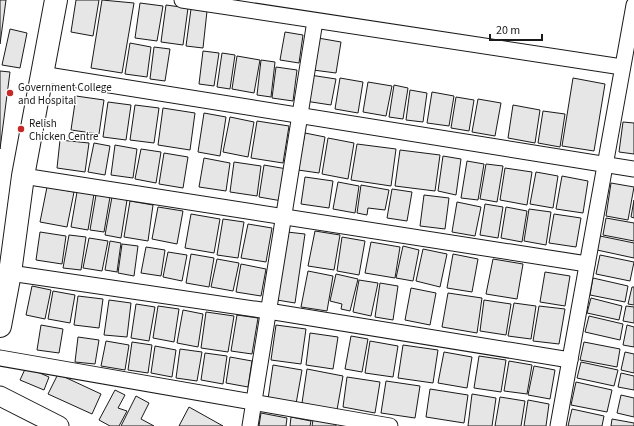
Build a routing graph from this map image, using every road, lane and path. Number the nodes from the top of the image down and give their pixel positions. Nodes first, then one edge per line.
1 (56, 0) edge
2 (182, 0) edge
3 (634, 5) edge
4 (315, 22) junction
5 (622, 67) junction
6 (41, 74) junction
7 (300, 115) junction
8 (606, 165) junction
9 (634, 169) edge
10 (23, 176) junction
11 (284, 218) junction
12 (587, 264) junction
13 (10, 273) junction
14 (268, 311) junction
15 (0, 326) edge
16 (0, 358) edge
17 (570, 360) junction
18 (0, 396) edge
19 (255, 402) junction
20 (59, 426) edge
21 (250, 426) edge
22 (390, 426) edge
23 (558, 426) edge

1 - 6 main road
2 - 4 street
3 - 5 street
4 - 5 street
4 - 7 street
5 - 8 street
6 - 7 street
6 - 10 main road
7 - 8 street
7 - 11 street
8 - 9 street
8 - 12 street
10 - 11 street
10 - 13 main road
11 - 12 street
11 - 14 street
12 - 17 street
13 - 14 street
13 - 15 main road
14 - 17 street
14 - 19 street
16 - 19 street
17 - 23 street
18 - 20 street
19 - 21 street
19 - 22 street

